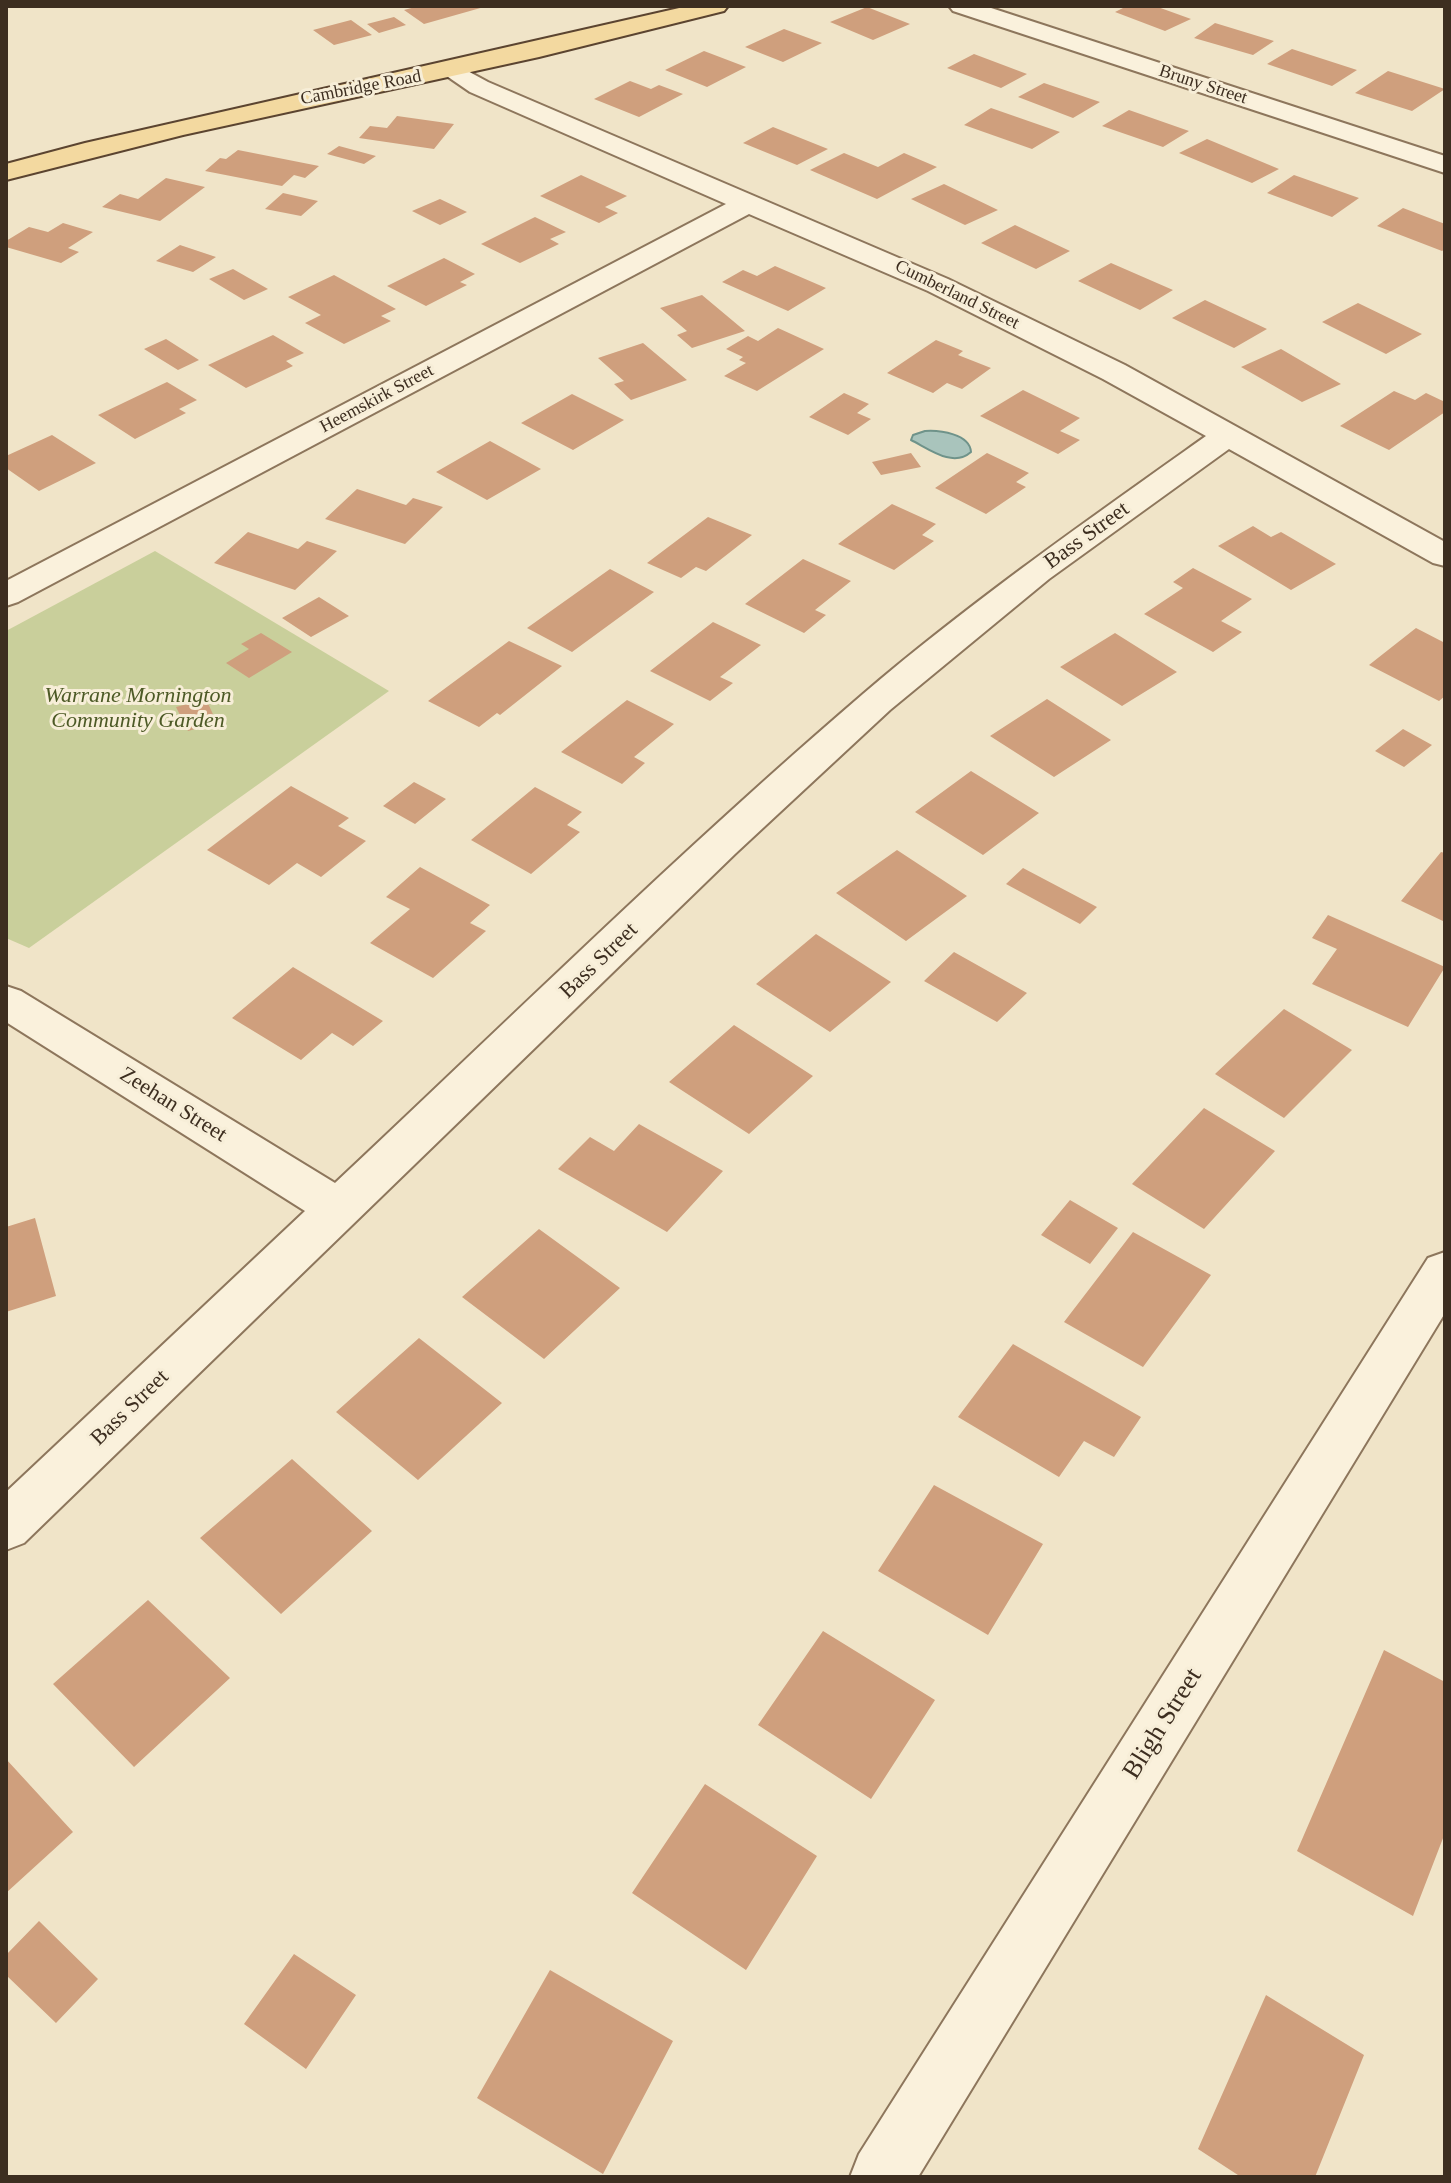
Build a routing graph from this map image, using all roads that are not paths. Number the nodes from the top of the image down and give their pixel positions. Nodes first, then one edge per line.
1 (716, 6) edge
2 (961, 6) edge
3 (451, 70) junction
4 (1439, 158) edge
5 (6, 172) edge
6 (748, 203) junction
7 (1227, 436) junction
8 (1445, 556) edge
9 (6, 595) edge
10 (6, 1002) edge
11 (339, 1209) junction
12 (1445, 1272) edge
13 (6, 1526) edge
14 (882, 2177) edge

1 - 3 main road, Cambridge Road
2 - 4 street, Bruny Street
3 - 5 main road, Cambridge Road
3 - 6 street, Cumberland Street
6 - 7 street, Cumberland Street
6 - 9 street, Heemskirk Street
7 - 8 street, Cumberland Street
7 - 11 street, Bass Street
10 - 11 street, Zeehan Street
11 - 13 street, Bass Street
12 - 14 street, Bligh Street

